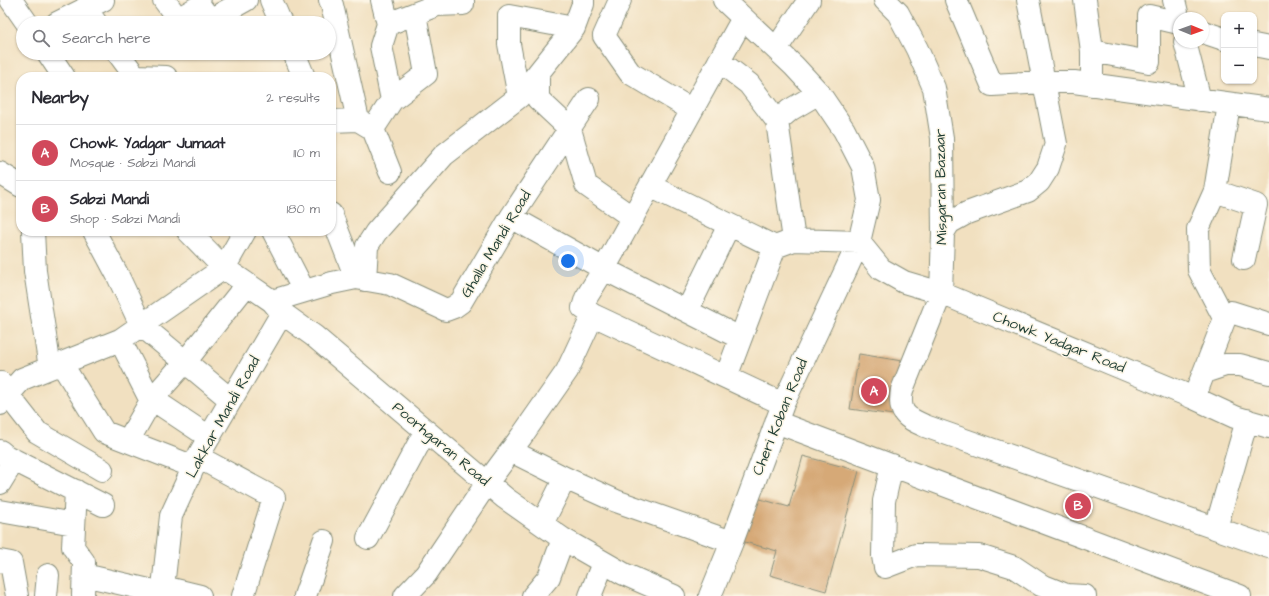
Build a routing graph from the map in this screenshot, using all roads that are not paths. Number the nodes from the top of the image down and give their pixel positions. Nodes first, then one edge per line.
1 (11, 0) edge
2 (164, 0) edge
3 (246, 0) edge
4 (271, 0) edge
5 (330, 0) edge
6 (382, 0) edge
7 (583, 0) edge
8 (620, 0) edge
9 (724, 0) edge
10 (809, 0) edge
11 (885, 0) edge
12 (956, 0) edge
13 (1028, 0) edge
14 (1085, 0) edge
15 (1174, 0) edge
16 (467, 1) edge
17 (508, 8) edge
18 (95, 10) edge
19 (1177, 12) edge
20 (415, 14) junction
21 (22, 16) edge
22 (77, 16) edge
23 (176, 16) edge
24 (182, 16) edge
25 (207, 16) edge
26 (217, 16) edge
27 (278, 16) edge
28 (335, 16) edge
29 (743, 18) junction
30 (336, 20) edge
31 (1173, 21) edge
32 (388, 24) junction
33 (574, 28) junction
34 (1209, 34) edge
35 (1221, 38) edge
36 (1257, 46) edge
37 (1187, 48) edge
38 (1269, 48) edge
39 (776, 49) junction
40 (1092, 51) junction
41 (53, 60) edge
42 (123, 60) edge
43 (297, 60) edge
44 (719, 61) junction
45 (61, 72) edge
46 (132, 72) edge
47 (302, 72) edge
48 (538, 74) junction
49 (1043, 82) junction
50 (1092, 85) junction
51 (819, 93) junction
52 (519, 97) junction
53 (589, 99) dead end
54 (392, 100) junction
55 (1200, 100) junction
56 (1229, 104) junction
57 (1269, 109) edge
58 (692, 110) junction
59 (777, 121) junction
60 (336, 122) edge
61 (365, 125) junction
62 (570, 128) junction
63 (390, 172) dead end
64 (0, 173) edge
65 (16, 183) edge
66 (650, 186) junction
67 (1215, 191) junction
68 (511, 217) junction
69 (633, 218) junction
70 (729, 224) junction
71 (336, 225) edge
72 (943, 233) junction
73 (33, 236) edge
74 (97, 236) edge
75 (193, 236) edge
76 (242, 236) edge
77 (276, 236) edge
78 (859, 242) junction
79 (784, 244) junction
80 (1244, 259) dead end
81 (224, 268) junction
82 (604, 269) junction
83 (360, 279) junction
84 (247, 284) junction
85 (304, 291) junction
86 (941, 293) junction
87 (277, 307) junction
88 (687, 311) junction
89 (593, 315) junction
90 (1224, 318) junction
91 (1269, 324) edge
92 (141, 325) junction
93 (740, 338) junction
94 (120, 340) junction
95 (185, 362) junction
96 (55, 366) junction
97 (1204, 372) junction
98 (1269, 373) edge
99 (726, 377) junction
100 (3, 393) edge
101 (1194, 398) junction
102 (152, 399) junction
103 (231, 400) junction
104 (779, 413) junction
105 (1247, 420) junction
106 (1269, 427) edge
107 (425, 432) junction
108 (209, 437) junction
109 (128, 441) junction
110 (510, 451) junction
111 (7, 456) edge
112 (196, 462) junction
113 (892, 465) junction
114 (102, 470) dead end
115 (565, 478) junction
116 (0, 483) edge
117 (487, 483) junction
118 (76, 492) junction
119 (102, 505) dead end
120 (0, 512) edge
121 (74, 524) junction
122 (542, 524) junction
123 (1216, 528) junction
124 (368, 538) dead end
125 (563, 539) junction
126 (324, 541) dead end
127 (732, 542) junction
128 (1269, 547) edge
129 (0, 561) edge
130 (603, 562) junction
131 (84, 575) junction
132 (162, 592) edge
133 (17, 596) edge
134 (83, 596) edge
135 (200, 596) edge
136 (243, 596) edge
137 (305, 596) edge
138 (405, 596) edge
139 (533, 596) edge
140 (590, 596) edge
141 (674, 596) edge
142 (710, 596) edge
143 (1084, 596) edge
144 (1240, 596) edge

1 - 21 street
2 - 23 street
3 - 26 street
4 - 27 street
5 - 28 street
6 - 32 street
7 - 33 street
8 - 58 street
9 - 29 street, Cheri Koban Road
10 - 39 street
11 - 72 street, Misgaran Bazaar
12 - 49 street
13 - 49 street
14 - 40 street
15 - 19 street
16 - 20 street
17 - 33 street
17 - 52 street
18 - 22 street
20 - 32 street
20 - 54 street
24 - 25 street
29 - 39 street, Cheri Koban Road
29 - 44 street
30 - 61 street
31 - 40 street
32 - 54 street
33 - 48 street
34 - 35 street
36 - 38 street
37 - 55 street
39 - 51 street, Cheri Koban Road
40 - 50 street
41 - 45 street
42 - 46 street
43 - 47 street
44 - 58 street
44 - 59 street
48 - 52 street
48 - 62 street
49 - 50 street
49 - 72 street
50 - 55 street
51 - 59 street
51 - 78 street, Cheri Koban Road
52 - 83 street
53 - 62 street, Ghalla Mandi Road
54 - 61 street
55 - 56 street
56 - 57 street
56 - 67 street
58 - 66 street
59 - 79 street
60 - 61 street
61 - 63 street
62 - 68 street, Ghalla Mandi Road
62 - 69 street
64 - 65 street
66 - 69 street
66 - 70 street
67 - 80 street
67 - 90 street
68 - 82 street
68 - 83 street, Ghalla Mandi Road
69 - 82 street
70 - 79 street
70 - 88 street
71 - 83 street
72 - 86 street, Misgaran Bazaar
73 - 96 street
74 - 92 street
75 - 81 street, Poorhgaran Road
76 - 81 street
77 - 85 street
78 - 79 street
78 - 86 street, Chowk Yadgar Road
78 - 104 street, Cheri Koban Road
79 - 93 street
81 - 84 street, Poorhgaran Road
81 - 92 street
82 - 88 street
82 - 89 street
83 - 85 street, Ghalla Mandi Road
84 - 87 street, Poorhgaran Road
84 - 95 street
85 - 87 street, Ghalla Mandi Road
86 - 101 street, Chowk Yadgar Road
86 - 123 street, Misgaran Bazaar
87 - 103 street, Lakkar Mandi Road
87 - 107 street, Poorhgaran Road
88 - 93 street
89 - 99 street
89 - 110 street
90 - 91 street
90 - 97 street
92 - 94 street
92 - 95 street
93 - 99 street
94 - 96 street
94 - 102 street
95 - 102 street
95 - 103 street
96 - 100 street
96 - 109 street
97 - 98 street
97 - 101 street
99 - 104 street
100 - 114 street
101 - 105 street, Chowk Yadgar Road
102 - 108 street
102 - 109 street
103 - 108 street, Lakkar Mandi Road
104 - 113 street
104 - 127 street, Cheri Koban Road
105 - 106 street, Chowk Yadgar Road
105 - 123 street
107 - 117 street, Poorhgaran Road
107 - 124 street
108 - 112 street, Lakkar Mandi Road
109 - 112 street
110 - 115 street
110 - 117 street
111 - 116 street
111 - 118 street
112 - 132 street, Lakkar Mandi Road
112 - 136 street
113 - 143 street
113 - 144 street
115 - 122 street
115 - 127 street
117 - 122 street, Poorhgaran Road
117 - 138 street
118 - 119 street
118 - 121 street
120 - 121 street
121 - 131 street
122 - 125 street, Poorhgaran Road
123 - 128 street, Misgaran Bazaar
125 - 130 street, Poorhgaran Road
125 - 139 street
126 - 137 street
127 - 142 street, Cheri Koban Road
129 - 133 street
130 - 140 street
130 - 141 street, Poorhgaran Road
131 - 132 street
131 - 134 street
132 - 135 street

